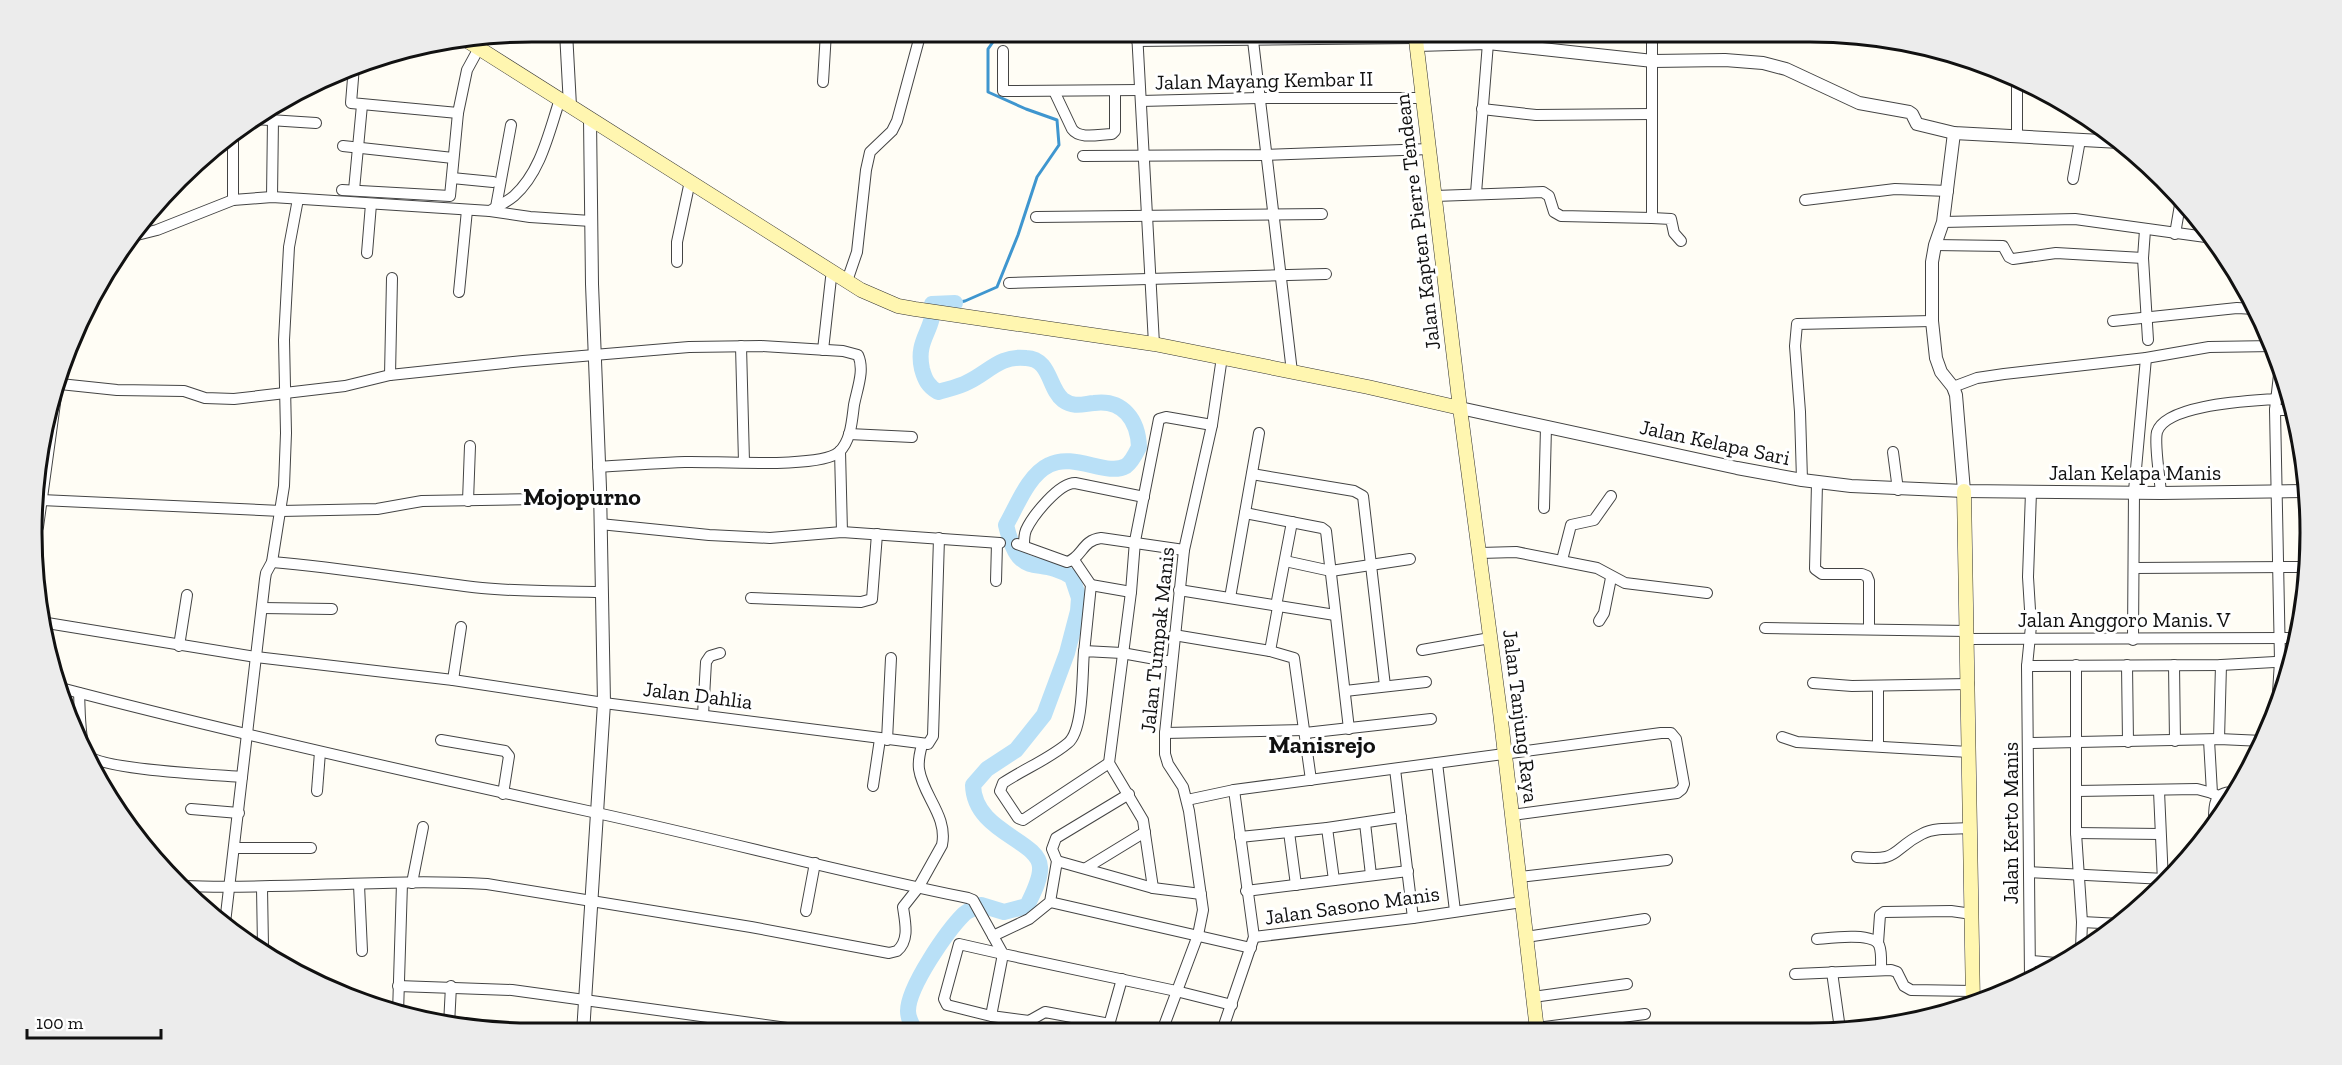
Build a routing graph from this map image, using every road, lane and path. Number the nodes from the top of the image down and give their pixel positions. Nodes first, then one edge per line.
1 (566, 42) edge
2 (825, 42) edge
3 (918, 42) edge
4 (1137, 42) edge
5 (1253, 42) edge
6 (1417, 42) edge
7 (1474, 42) edge
8 (1652, 42) edge
9 (1488, 43) junction
10 (474, 45) edge
11 (1003, 51) dead end
12 (1653, 61) junction
13 (353, 76) edge
14 (823, 82) dead end
15 (2017, 89) edge
16 (1054, 91) junction
17 (1115, 91) junction
18 (1141, 96) junction
19 (1258, 98) junction
20 (1424, 98) junction
21 (565, 103) junction
22 (363, 105) junction
23 (1482, 109) junction
24 (458, 113) junction
25 (1652, 114) junction
26 (270, 119) edge
27 (273, 119) junction
28 (590, 119) junction
29 (316, 123) dead end
30 (511, 125) dead end
31 (1954, 133) junction
32 (2017, 135) junction
33 (2080, 140) junction
34 (2106, 141) edge
35 (233, 144) edge
36 (343, 146) dead end
37 (357, 147) junction
38 (1430, 149) junction
39 (1142, 155) junction
40 (1265, 155) junction
41 (1083, 156) dead end
42 (453, 158) junction
43 (452, 178) junction
44 (2073, 179) dead end
45 (690, 181) junction
46 (493, 182) dead end
47 (342, 190) dead end
48 (354, 190) junction
49 (1948, 191) junction
50 (1476, 194) junction
51 (1435, 196) junction
52 (272, 197) junction
53 (298, 199) junction
54 (233, 200) junction
55 (1805, 200) dead end
56 (371, 204) junction
57 (493, 209) junction
58 (467, 210) junction
59 (2179, 210) edge
60 (1274, 213) junction
61 (1322, 214) dead end
62 (1146, 216) junction
63 (1036, 217) dead end
64 (1652, 218) junction
65 (591, 221) junction
66 (1943, 222) junction
67 (2145, 230) junction
68 (143, 233) edge
69 (2175, 234) junction
70 (2201, 237) edge
71 (1681, 241) dead end
72 (1935, 245) junction
73 (367, 253) dead end
74 (2143, 258) junction
75 (677, 262) dead end
76 (1326, 274) dead end
77 (1281, 276) junction
78 (392, 278) dead end
79 (831, 278) dead end
80 (1150, 279) junction
81 (847, 282) junction
82 (1009, 283) dead end
83 (459, 292) dead end
84 (2245, 308) edge
85 (2147, 317) junction
86 (1932, 321) junction
87 (2113, 321) dead end
88 (2148, 340) dead end
89 (1154, 344) junction
90 (741, 346) junction
91 (2263, 346) edge
92 (823, 350) junction
93 (594, 356) junction
94 (1222, 357) junction
95 (2146, 358) junction
96 (1292, 372) junction
97 (390, 375) junction
98 (65, 385) edge
99 (2277, 386) edge
100 (1953, 387) junction
101 (285, 393) junction
102 (2275, 404) junction
103 (2283, 407) edge
104 (1460, 408) junction
105 (1212, 425) junction
106 (1546, 427) junction
107 (1259, 433) dead end
108 (849, 435) junction
109 (912, 437) dead end
110 (470, 446) dead end
111 (840, 451) junction
112 (1893, 452) dead end
113 (744, 462) junction
114 (598, 467) junction
115 (1252, 474) junction
116 (1802, 480) junction
117 (1817, 483) junction
118 (1898, 489) junction
119 (1964, 491) junction
120 (2134, 491) junction
121 (2298, 491) edge
122 (2031, 492) junction
123 (2276, 492) junction
124 (2161, 493) junction
125 (1611, 496) dead end
126 (1144, 497) junction
127 (600, 498) junction
128 (43, 500) edge
129 (468, 501) junction
130 (1544, 508) dead end
131 (281, 512) junction
132 (1245, 513) junction
133 (1292, 522) junction
134 (600, 524) junction
135 (842, 532) junction
136 (877, 534) junction
137 (939, 538) junction
138 (1135, 541) junction
139 (1184, 550) junction
140 (1480, 553) junction
141 (1410, 559) dead end
142 (1074, 560) junction
143 (1562, 560) junction
144 (1285, 561) junction
145 (272, 562) junction
146 (1370, 565) junction
147 (2299, 567) edge
148 (2134, 568) junction
149 (2279, 568) junction
150 (1331, 571) junction
151 (1611, 578) junction
152 (996, 581) dead end
153 (1091, 585) junction
154 (1179, 590) junction
155 (602, 592) junction
156 (1131, 592) junction
157 (1707, 593) dead end
158 (187, 595) dead end
159 (751, 598) dead end
160 (1230, 598) junction
161 (1277, 607) junction
162 (262, 608) junction
163 (332, 609) dead end
164 (1335, 615) junction
165 (1599, 621) dead end
166 (50, 623) edge
167 (461, 627) dead end
168 (1765, 628) dead end
169 (1869, 628) junction
170 (1174, 635) junction
171 (1968, 635) junction
172 (1490, 638) junction
173 (2030, 638) junction
174 (2133, 639) junction
175 (2279, 639) junction
176 (2288, 639) edge
177 (179, 646) junction
178 (1422, 650) dead end
179 (1270, 651) junction
180 (720, 653) dead end
181 (1084, 653) junction
182 (1122, 653) junction
183 (256, 657) junction
184 (891, 658) dead end
185 (2280, 661) junction
186 (1172, 662) junction
187 (2127, 665) junction
188 (2174, 665) junction
189 (2221, 665) junction
190 (2027, 666) junction
191 (2076, 666) junction
192 (2279, 672) edge
193 (453, 680) junction
194 (1426, 682) dead end
195 (1814, 683) dead end
196 (1968, 684) junction
197 (1385, 686) junction
198 (1878, 686) junction
199 (68, 690) edge
200 (1345, 691) junction
201 (79, 693) junction
202 (604, 703) junction
203 (703, 716) junction
204 (1431, 719) dead end
205 (83, 727) edge
206 (1349, 729) junction
207 (1304, 732) junction
208 (1165, 733) junction
209 (248, 734) junction
210 (1782, 737) dead end
211 (884, 739) junction
212 (441, 740) dead end
213 (2214, 740) junction
214 (2175, 741) junction
215 (2253, 741) edge
216 (2128, 742) junction
217 (2029, 743) junction
218 (2077, 743) junction
219 (922, 745) junction
220 (1878, 746) junction
221 (320, 752) junction
222 (1969, 752) junction
223 (1504, 754) junction
224 (99, 761) edge
225 (1109, 763) junction
226 (1437, 763) junction
227 (1395, 769) junction
228 (242, 777) junction
229 (1311, 780) junction
230 (873, 786) dead end
231 (1234, 790) junction
232 (317, 791) dead end
233 (2077, 791) junction
234 (2159, 791) junction
235 (2225, 792) edge
236 (503, 794) junction
237 (1129, 794) junction
238 (2215, 794) junction
239 (1187, 800) junction
240 (191, 809) dead end
241 (2214, 809) edge
242 (239, 813) junction
243 (596, 813) junction
244 (1512, 815) junction
245 (1401, 817) junction
246 (1365, 823) junction
247 (423, 827) dead end
248 (1327, 828) junction
249 (1970, 828) junction
250 (1145, 832) junction
251 (1289, 832) junction
252 (2076, 833) junction
253 (2160, 834) junction
254 (1240, 837) junction
255 (234, 848) junction
256 (311, 848) dead end
257 (1857, 857) dead end
258 (1667, 860) dead end
259 (1057, 861) junction
260 (814, 863) junction
261 (1086, 868) junction
262 (1408, 871) junction
263 (2163, 871) edge
264 (2030, 872) junction
265 (2078, 874) junction
266 (1371, 876) junction
267 (1520, 877) junction
268 (2156, 879) edge
269 (1334, 880) junction
270 (407, 883) junction
271 (359, 885) junction
272 (1296, 885) junction
273 (194, 886) edge
274 (230, 888) junction
275 (262, 888) junction
276 (918, 888) junction
277 (1153, 888) junction
278 (1246, 891) junction
279 (1202, 894) junction
280 (592, 900) junction
281 (1050, 902) junction
282 (1522, 902) junction
283 (1455, 910) junction
284 (806, 911) dead end
285 (1972, 914) junction
286 (226, 915) edge
287 (1413, 918) junction
288 (1645, 919) dead end
289 (2082, 922) junction
290 (2106, 923) edge
291 (1198, 935) junction
292 (993, 936) junction
293 (1526, 937) junction
294 (1817, 939) dead end
295 (2081, 940) edge
296 (263, 942) edge
297 (1253, 942) junction
298 (1878, 943) junction
299 (362, 951) dead end
300 (1003, 954) junction
301 (2031, 962) junction
302 (2044, 963) edge
303 (2031, 969) edge
304 (1881, 970) junction
305 (1832, 972) junction
306 (1795, 974) dead end
307 (1122, 979) junction
308 (1627, 984) dead end
309 (398, 986) junction
310 (451, 986) junction
311 (1176, 991) junction
312 (1973, 995) edge
313 (1968, 996) edge
314 (1533, 998) junction
315 (586, 1000) junction
316 (398, 1004) edge
317 (1232, 1005) junction
318 (1645, 1014) dead end
319 (449, 1016) edge
320 (991, 1016) junction
321 (1839, 1022) edge
322 (584, 1023) edge
323 (752, 1023) edge
324 (1090, 1023) edge
325 (1110, 1023) edge
326 (1165, 1023) edge
327 (1225, 1023) edge
328 (1536, 1023) edge
329 (1580, 1023) edge

1 - 21 street
2 - 14 street
3 - 81 street
4 - 18 street
5 - 19 street
6 - 20 main road, Jalan Kapten Pierre Tendean
7 - 9 street
8 - 12 street
9 - 12 street
9 - 23 street
10 - 21 main road
10 - 24 street
11 - 16 street, Jalan Mayang Kembar II
12 - 25 street
12 - 31 street
13 - 22 street
15 - 32 street
16 - 17 street, Jalan Mayang Kembar II
16 - 17 street
17 - 18 street, Jalan Mayang Kembar II
18 - 19 street, Jalan Mayang Kembar II
18 - 39 street
19 - 20 street, Jalan Mayang Kembar II
19 - 40 street
20 - 38 main road, Jalan Kapten Pierre Tendean
21 - 28 main road
21 - 57 street
22 - 24 street
22 - 37 street
23 - 25 street
23 - 50 street
24 - 42 street
25 - 64 street
26 - 27 street
27 - 29 street
27 - 52 street
28 - 45 main road
28 - 65 street
30 - 57 street
31 - 32 street
31 - 49 street
32 - 33 street
33 - 34 street
33 - 44 street
35 - 54 street
36 - 37 street
37 - 42 street
37 - 48 street
38 - 40 street
38 - 51 main road, Jalan Kapten Pierre Tendean
39 - 40 street
39 - 41 street
39 - 62 street
40 - 60 street
42 - 43 street
43 - 46 street
43 - 48 street
45 - 75 street
45 - 81 main road
47 - 48 street
49 - 55 street
49 - 66 street
50 - 51 street
50 - 64 street
51 - 104 main road, Jalan Kapten Pierre Tendean
52 - 53 street
52 - 54 street
53 - 56 street
53 - 101 street
54 - 68 street
56 - 58 street
56 - 73 street
57 - 58 street
57 - 65 street
58 - 83 street
59 - 69 street
60 - 61 street
60 - 62 street
60 - 77 street
62 - 63 street
62 - 80 street
64 - 71 street
65 - 93 street
66 - 67 street
66 - 72 street
67 - 69 street
67 - 74 street
69 - 70 street
72 - 74 street
72 - 86 street
74 - 85 street
76 - 77 street
77 - 80 street
77 - 96 street
78 - 97 street
79 - 92 street
80 - 82 street
80 - 89 street
81 - 89 main road
84 - 85 street
85 - 87 street
85 - 88 street
86 - 100 street
86 - 116 street
89 - 94 main road
90 - 92 street
90 - 93 street
90 - 113 street
91 - 95 street
92 - 108 street
93 - 97 street
93 - 114 street
94 - 96 main road
94 - 105 street, Jalan Tumpak Manis
95 - 100 street
95 - 120 street
96 - 104 main road
97 - 101 street
98 - 101 street
99 - 102 street
100 - 119 street
101 - 131 street
102 - 103 street
102 - 123 street
102 - 124 street
104 - 106 street, Jalan Kelapa Sari
104 - 140 main road, Jalan Tanjung Raya
105 - 126 street
105 - 139 street, Jalan Tumpak Manis
106 - 116 street, Jalan Kelapa Sari
106 - 130 street
107 - 115 street
108 - 109 street
108 - 111 street
110 - 129 street
111 - 113 street
111 - 135 street
112 - 118 street
113 - 114 street
114 - 127 street
115 - 132 street
115 - 146 street
116 - 117 street, Jalan Kelapa Sari
117 - 118 street, Jalan Kelapa Sari
117 - 169 street
118 - 119 street, Jalan Kelapa Sari
119 - 122 street, Jalan Kelapa Manis
119 - 171 main road
120 - 122 street, Jalan Kelapa Manis
120 - 124 street, Jalan Kelapa Manis
120 - 148 street
121 - 123 street, Jalan Kelapa Manis
122 - 173 street, Jalan Kerto Manis
123 - 124 street, Jalan Kelapa Manis
123 - 149 street
125 - 143 street
126 - 138 street
126 - 142 street
127 - 129 street
127 - 134 street
128 - 131 street
129 - 131 street
131 - 145 street
132 - 133 street
132 - 160 street
133 - 144 street
133 - 150 street
134 - 135 street
134 - 155 street
135 - 136 street
136 - 137 street
136 - 159 street
137 - 152 street
137 - 219 street
138 - 139 street
138 - 142 street
138 - 156 street
139 - 154 street, Jalan Tumpak Manis
140 - 143 street
140 - 172 main road, Jalan Tanjung Raya
141 - 146 street
142 - 153 street
143 - 151 street
144 - 150 street
144 - 161 street
145 - 155 street
145 - 162 street
146 - 150 street
146 - 197 street
147 - 149 street
148 - 149 street
148 - 174 street
149 - 175 street
150 - 164 street
151 - 157 street
151 - 165 street
153 - 156 street
153 - 181 street
154 - 160 street
154 - 170 street, Jalan Tumpak Manis
155 - 202 street
156 - 182 street
158 - 177 street
160 - 161 street
161 - 164 street
161 - 179 street
162 - 163 street
162 - 183 street
164 - 200 street
166 - 177 street, Jalan Dahlia
167 - 193 street
168 - 169 street, Jalan Anggoro Manis. V
169 - 171 street, Jalan Anggoro Manis. V
170 - 179 street
170 - 186 street, Jalan Tumpak Manis
171 - 173 street, Jalan Anggoro Manis. V
171 - 196 main road
172 - 178 street
172 - 223 main road, Jalan Tanjung Raya
173 - 174 street, Jalan Anggoro Manis. V
173 - 190 street, Jalan Kerto Manis
174 - 175 street, Jalan Anggoro Manis. V
175 - 176 street, Jalan Anggoro Manis. V
175 - 185 street
177 - 183 street, Jalan Dahlia
179 - 207 street
180 - 203 street
181 - 182 street
181 - 225 street
182 - 186 street
182 - 225 street
183 - 193 street, Jalan Dahlia
183 - 209 street
184 - 211 street
185 - 189 street
185 - 192 street
186 - 208 street, Jalan Tumpak Manis
187 - 188 street
187 - 191 street
187 - 216 street
188 - 189 street
188 - 214 street
189 - 213 street
190 - 191 street
190 - 217 street, Jalan Kerto Manis
191 - 218 street
193 - 202 street, Jalan Dahlia
194 - 197 street
195 - 198 street
196 - 198 street
196 - 222 main road
197 - 200 street
198 - 220 street
199 - 201 street
200 - 206 street
201 - 205 street
201 - 209 street
202 - 203 street, Jalan Dahlia
202 - 243 street
203 - 211 street, Jalan Dahlia
204 - 206 street
206 - 207 street
207 - 208 street
207 - 229 street
208 - 239 street, Jalan Tumpak Manis
209 - 221 street
209 - 228 street
210 - 220 street
211 - 219 street, Jalan Dahlia
211 - 230 street
212 - 236 street
213 - 214 street
213 - 215 street
213 - 238 street
214 - 216 street
216 - 218 street
217 - 218 street
217 - 264 street, Jalan Kerto Manis
218 - 233 street
219 - 276 street
220 - 222 street
221 - 232 street
221 - 236 street
222 - 249 main road
223 - 226 street
223 - 244 main road, Jalan Tanjung Raya
223 - 244 street
224 - 228 street
225 - 237 street
226 - 227 street
226 - 283 street
227 - 229 street
227 - 245 street
228 - 242 street
229 - 231 street
231 - 239 street
231 - 254 street
233 - 234 street
233 - 252 street
234 - 238 street
234 - 253 street
235 - 238 street
236 - 243 street
237 - 250 street
237 - 259 street
238 - 241 street
239 - 279 street, Jalan Tumpak Manis
240 - 242 street
242 - 255 street
243 - 260 street
243 - 280 street
244 - 267 main road, Jalan Tanjung Raya
245 - 246 street
245 - 262 street
246 - 248 street
246 - 266 street
247 - 270 street
248 - 251 street
248 - 269 street
249 - 257 street
249 - 285 main road
250 - 261 street
250 - 277 street
251 - 254 street
251 - 272 street
252 - 253 street
252 - 265 street
253 - 263 street
254 - 278 street
255 - 256 street
255 - 274 street
258 - 267 street
259 - 261 street
259 - 281 street
260 - 276 street
260 - 284 street
261 - 277 street
262 - 266 street
262 - 287 street
264 - 265 street
264 - 301 street, Jalan Kerto Manis
265 - 268 street
265 - 289 street
266 - 269 street
267 - 282 main road, Jalan Tanjung Raya
269 - 272 street
270 - 271 street
270 - 280 street
270 - 309 street
271 - 275 street
271 - 299 street
272 - 278 street
273 - 274 street
274 - 275 street
274 - 286 street
275 - 296 street
276 - 280 street
276 - 292 street
277 - 279 street
278 - 297 street
279 - 291 street, Jalan Tumpak Manis
280 - 315 street
281 - 291 street
281 - 292 street
282 - 283 street, Jalan Sasono Manis
282 - 293 main road, Jalan Tanjung Raya
283 - 287 street, Jalan Sasono Manis
285 - 298 street
285 - 312 main road
287 - 297 street, Jalan Sasono Manis
288 - 293 street
289 - 290 street
289 - 295 street
291 - 297 street
291 - 311 street, Jalan Tumpak Manis
292 - 300 street
293 - 314 main road, Jalan Tanjung Raya
294 - 298 street
297 - 317 street
298 - 304 street
300 - 307 street
300 - 320 street
300 - 320 street
301 - 302 street
301 - 303 street, Jalan Kerto Manis
304 - 305 street
304 - 313 street
305 - 306 street
305 - 321 street
307 - 311 street
307 - 325 street
308 - 314 street
309 - 310 street
309 - 316 street
310 - 315 street
310 - 319 street
311 - 317 street
311 - 326 street, Jalan Tumpak Manis
314 - 328 main road, Jalan Tanjung Raya
315 - 322 street
315 - 323 street
317 - 327 street
318 - 329 street
320 - 324 street

